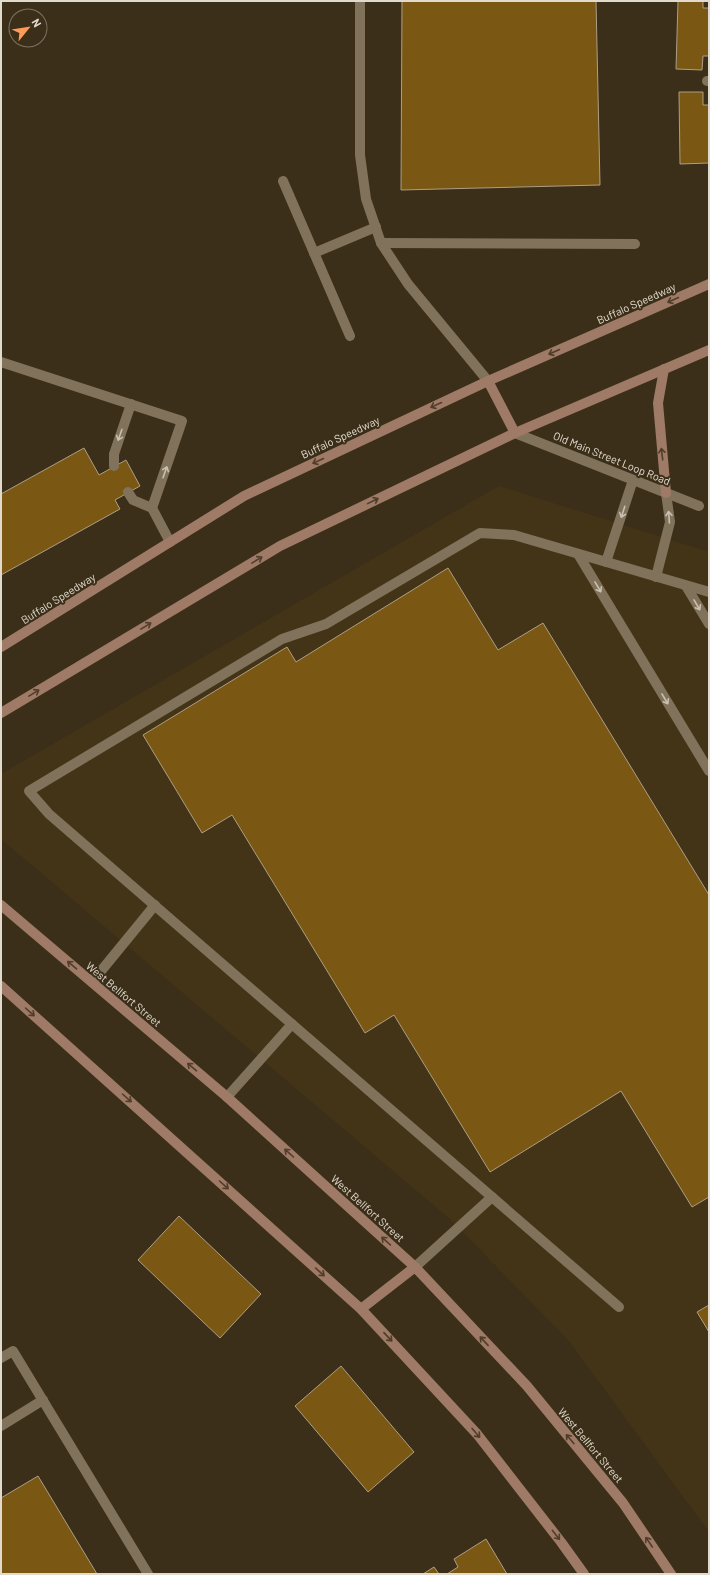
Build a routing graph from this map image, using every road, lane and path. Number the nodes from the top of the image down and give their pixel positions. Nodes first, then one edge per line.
1 (360, 1) edge
2 (283, 181) dead end
3 (376, 227) junction
4 (382, 243) junction
5 (635, 244) dead end
6 (314, 253) junction
7 (709, 284) edge
8 (350, 336) dead end
9 (709, 350) edge
10 (1, 362) edge
11 (664, 369) junction
12 (488, 381) junction
13 (131, 404) junction
14 (515, 433) junction
15 (114, 466) dead end
16 (633, 480) junction
17 (128, 492) dead end
18 (666, 493) junction
19 (699, 506) dead end
20 (152, 508) junction
21 (170, 542) junction
22 (578, 554) junction
23 (606, 562) junction
24 (656, 577) junction
25 (686, 586) junction
26 (709, 592) edge
27 (709, 624) edge
28 (1, 647) edge
29 (1, 714) edge
30 (709, 771) edge
31 (1, 905) edge
32 (155, 905) junction
33 (92, 982) junction
34 (1, 986) edge
35 (292, 1024) junction
36 (227, 1097) junction
37 (492, 1197) junction
38 (415, 1267) junction
39 (619, 1307) dead end
40 (361, 1309) junction
41 (1, 1358) edge
42 (43, 1400) junction
43 (1, 1426) edge
44 (148, 1574) edge
45 (584, 1574) edge
46 (671, 1574) edge

1 - 3 street
2 - 6 street
3 - 4 street
3 - 6 street
4 - 5 street
4 - 12 street
6 - 8 street
7 -> 12 main road, Buffalo Speedway
9 - 11 main road
10 - 13 street
11 - 14 main road
18 -> 11 main road
12 - 14 main road
12 -> 21 main road, Buffalo Speedway
13 -> 15 street
20 -> 13 street
14 - 16 street, Old Main Street Loop Road
29 -> 14 main road
16 - 18 street, Old Main Street Loop Road
16 -> 23 street
17 - 20 street
18 - 19 street, Old Main Street Loop Road
24 -> 18 street
20 - 21 street
21 - 28 main road, Buffalo Speedway
22 - 23 street
22 -> 30 street
22 - 32 street
23 - 24 street
24 - 25 street
25 - 26 street
25 -> 27 street
33 -> 31 main road, West Bellfort Street
32 - 33 street
32 - 35 street
36 -> 33 main road, West Bellfort Street
34 -> 40 main road
35 - 36 street
35 - 37 street
38 -> 36 main road, West Bellfort Street
37 - 38 street
37 - 39 street
38 - 40 main road
46 -> 38 main road, West Bellfort Street
40 -> 45 main road
41 - 42 street
42 - 43 street
42 - 44 street

